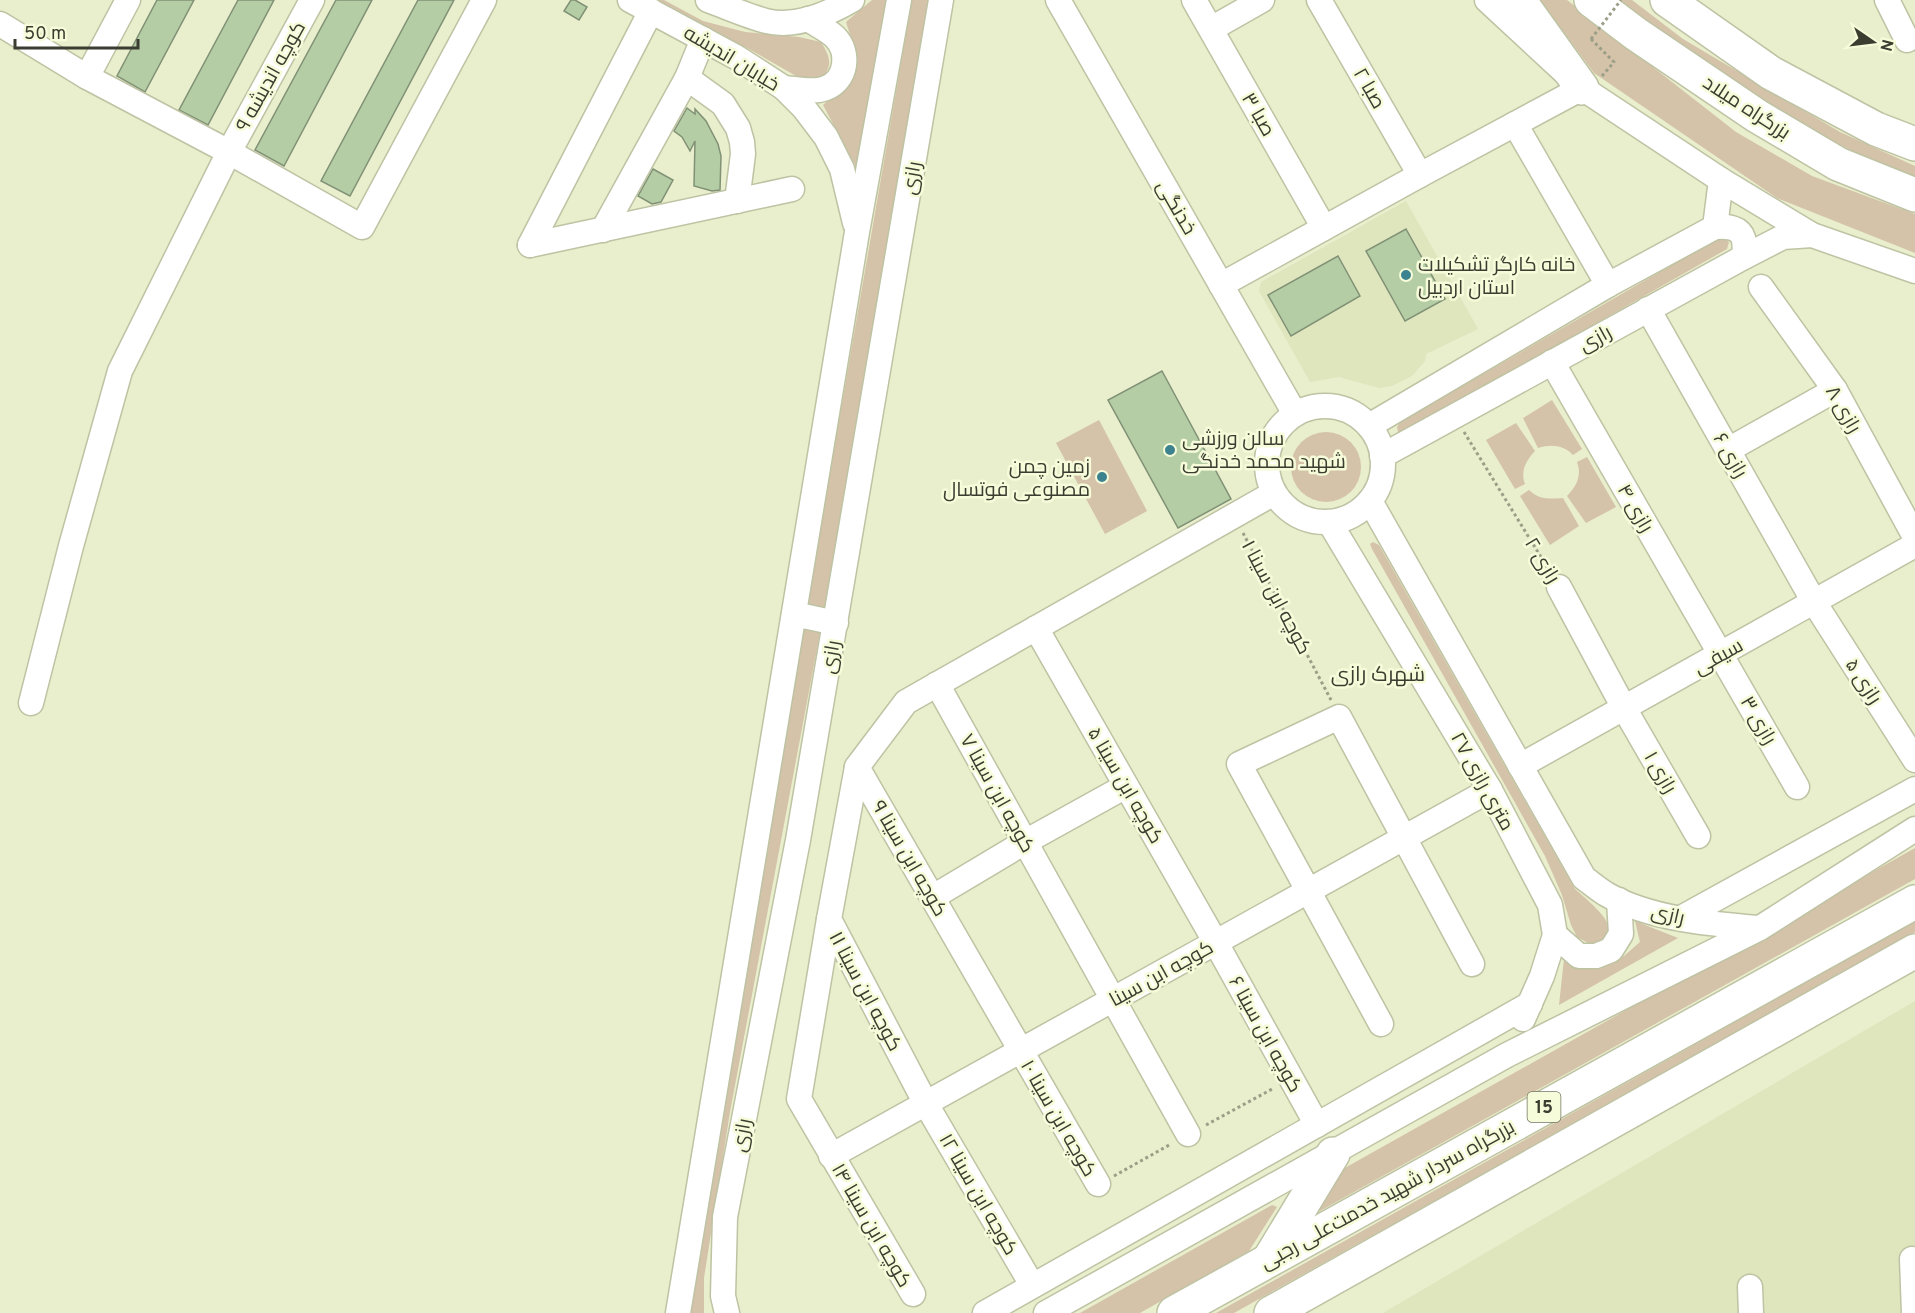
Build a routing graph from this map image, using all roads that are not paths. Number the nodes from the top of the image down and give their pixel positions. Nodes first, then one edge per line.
1 (128, 0) edge
2 (312, 0) edge
3 (484, 0) edge
4 (708, 0) edge
5 (852, 0) edge
6 (899, 0) edge
7 (941, 0) edge
8 (1058, 0) edge
9 (1194, 0) edge
10 (1262, 0) edge
11 (1319, 0) edge
12 (1487, 0) edge
13 (1520, 0) edge
14 (1590, 0) edge
15 (1667, 0) edge
16 (1887, 0) edge
17 (641, 6) edge
18 (808, 19) junction
19 (0, 24) edge
20 (1211, 29) junction
21 (703, 39) junction
22 (1907, 40) dead end
23 (87, 77) junction
24 (687, 78) junction
25 (784, 88) junction
26 (1582, 88) junction
27 (1515, 124) junction
28 (1915, 144) edge
29 (229, 152) junction
30 (1420, 175) junction
31 (1720, 180) junction
32 (792, 189) dead end
33 (1915, 195) edge
34 (737, 201) junction
35 (1716, 227) junction
36 (1324, 228) junction
37 (603, 230) junction
38 (857, 232) junction
39 (1812, 236) junction
40 (1744, 257) junction
41 (1915, 271) edge
42 (1221, 285) junction
43 (1608, 285) junction
44 (1761, 287) dead end
45 (1648, 309) junction
46 (1552, 362) junction
47 (1835, 390) junction
48 (1295, 414) junction
49 (1369, 426) junction
50 (1728, 450) junction
51 (1382, 456) junction
52 (1274, 493) junction
53 (1370, 501) junction
54 (1330, 523) junction
55 (1915, 537) edge
56 (1915, 545) edge
57 (1559, 587) road end
58 (1814, 602) junction
59 (794, 614) junction
60 (836, 623) junction
61 (1036, 628) junction
62 (1720, 654) junction
63 (937, 684) junction
64 (31, 703) dead end
65 (1624, 708) junction
66 (1915, 760) edge
67 (1520, 766) junction
68 (857, 767) junction
69 (1126, 786) junction
70 (1797, 787) dead end
71 (1915, 789) edge
72 (1490, 790) junction
73 (1915, 829) edge
74 (1698, 836) dead end
75 (1405, 837) junction
76 (1025, 842) junction
77 (1584, 878) joint
78 (1309, 891) junction
79 (933, 897) junction
80 (1619, 900) junction
81 (1915, 902) edge
82 (1681, 918) junction
83 (829, 919) junction
84 (1760, 928) junction
85 (1555, 934) junction
86 (1216, 943) junction
87 (1915, 951) edge
88 (1472, 964) dead end
89 (1113, 999) junction
90 (1530, 1004) junction
91 (1381, 1024) dead end
92 (1020, 1051) junction
93 (1508, 1055) junction
94 (926, 1104) junction
95 (1317, 1125) junction
96 (1188, 1134) dead end
97 (1333, 1154) junction
98 (831, 1156) junction
99 (1098, 1184) dead end
100 (1269, 1259) junction
101 (1912, 1259) dead end
102 (1032, 1285) junction
103 (1750, 1287) dead end
104 (912, 1294) dead end
105 (678, 1313) edge
106 (727, 1313) edge
107 (985, 1313) edge
108 (1046, 1313) edge
109 (1174, 1313) edge
110 (1271, 1313) edge
111 (1750, 1313) edge
112 (1914, 1313) edge

1 - 23 street
2 - 29 street, کوچه اندیشه ۹
3 - 29 street
4 - 18 street, خیابان اندیشه
5 - 18 street, خیابان اندیشه
6 - 38 street, رازی
7 - 60 street, رازی
8 - 42 street, خدنگی
9 - 20 street, صبا ۳
10 - 20 street
11 - 30 street, صبا ۲
12 - 26 street
13 - 26 highway
14 - 33 highway, بزرگراه میلاد
15 - 28 highway
16 - 22 street
17 - 21 street, خیابان اندیشه
17 - 37 street
18 - 25 street
19 - 23 street
20 - 36 street, صبا ۳
21 - 24 street
21 - 25 street, خیابان اندیشه
23 - 29 street
24 - 34 street
24 - 37 street
25 - 38 street, خیابان اندیشه
26 - 27 street
26 - 31 street
27 - 30 street
27 - 43 street
29 - 64 street, کوچه اندیشه ۹
30 - 36 street
31 - 35 street
31 - 39 street
32 - 34 street
34 - 37 street
35 - 40 street
35 - 43 street, رازی
36 - 42 street
38 - 59 street, رازی
39 - 40 street, رازی
39 - 41 street
40 - 45 street, رازی
42 - 48 street, خدنگی
43 - 49 street, رازی
44 - 47 street, رازی ۸
45 - 46 street, رازی
45 - 50 street, رازی ۶
46 - 51 street, رازی
46 - 62 street, رازی ۴
47 - 50 street
47 - 55 street, رازی ۸
48 - 49 street
48 - 52 street
49 - 51 street
50 - 58 street, رازی ۶
51 - 53 street
52 - 54 street
52 - 61 street
53 - 54 street
53 - 67 street, ۲۷ متری رازی
54 - 72 street, ۲۷ متری رازی
56 - 58 street, سیفی
57 - 65 street, رازی ۲
58 - 62 street, سیفی
58 - 66 street, رازی ۵
59 - 60 street
59 - 105 street, رازی
60 - 106 street, رازی
61 - 63 street
61 - 69 street, کوچه ابن سینا ۵
62 - 65 street, سیفی
62 - 70 street, رازی ۳
63 - 68 street
63 - 76 street, کوچه ابن سینا ۷
65 - 67 street, سیفی
65 - 74 street, رازی ۱
67 - 77 street, ۲۷ متری رازی
68 - 79 street, کوچه ابن سینا ۹
68 - 83 street, کوچه ابن سینا ۱۱
69 - 76 street
69 - 86 street, کوچه ابن سینا ۵
71 - 82 street
72 - 75 street, کوچه ابن سینا
72 - 85 street, ۲۷ متری رازی
73 - 84 street
75 - 78 street, کوچه ابن سینا
75 - 78 street
75 - 88 street
76 - 79 street
76 - 89 street, کوچه ابن سینا ۷
77 - 80 street, رازی
78 - 86 street, کوچه ابن سینا
78 - 91 street
79 - 92 street, کوچه ابن سینا ۹
80 - 82 street, رازی
80 - 85 street
81 - 100 highway, بزرگراه سردار شهید خدمت‌علی رجبی / 15
82 - 84 street, رازی
83 - 94 street, کوچه ابن سینا ۱۱
83 - 98 street, کوچه ابن سینا ۱۴
84 - 93 street
85 - 90 street, ۲۷ متری رازی
86 - 89 street, کوچه ابن سینا
86 - 95 street, کوچه ابن سینا ۶
87 - 110 highway, 15
89 - 92 street, کوچه ابن سینا
89 - 96 street, کوچه ابن سینا ۷
90 - 93 street, ۲۷ متری رازی
90 - 95 street
92 - 94 street, کوچه ابن سینا
92 - 99 street, کوچه ابن سینا ۱۰
93 - 97 street
94 - 98 street, کوچه ابن سینا
94 - 102 street, کوچه ابن سینا ۱۲
95 - 102 street
97 - 100 highway
97 - 108 street
98 - 104 street, کوچه ابن سینا ۱۴
100 - 109 highway, بزرگراه سردار شهید خدمت‌علی رجبی / 15
101 - 112 street
102 - 107 street
103 - 111 street

